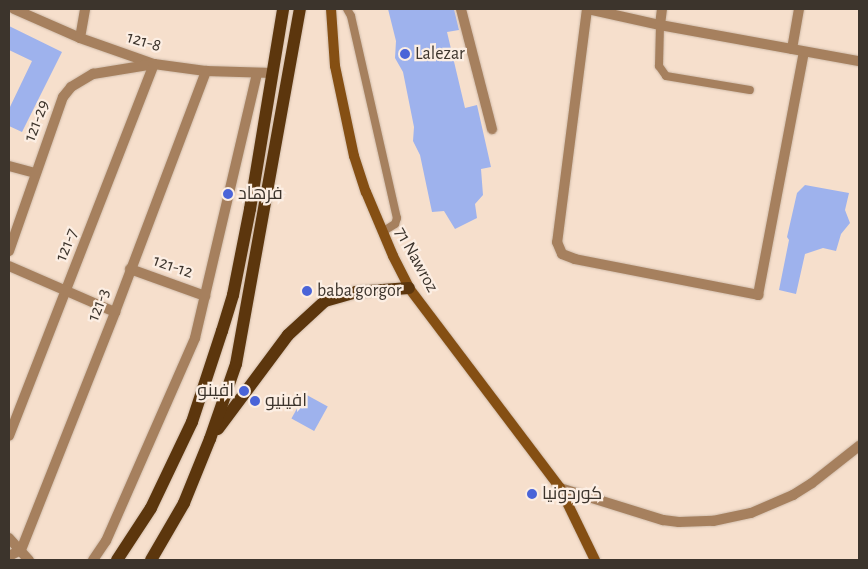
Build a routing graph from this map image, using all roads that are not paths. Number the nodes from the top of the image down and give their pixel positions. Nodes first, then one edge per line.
1 (14, 9) edge
2 (85, 9) edge
3 (283, 9) edge
4 (300, 9) edge
5 (331, 9) edge
6 (347, 9) edge
7 (461, 9) edge
8 (588, 9) edge
9 (662, 9) edge
10 (798, 9) edge
11 (660, 25) junction
12 (80, 38) junction
13 (792, 49) junction
14 (804, 52) junction
15 (859, 61) edge
16 (154, 64) junction
17 (206, 71) junction
18 (257, 73) junction
19 (273, 73) junction
20 (750, 90) dead end
21 (492, 129) dead end
22 (9, 166) edge
23 (35, 173) junction
24 (382, 232) junction
25 (9, 251) edge
26 (9, 266) edge
27 (130, 269) junction
28 (409, 288) junction
29 (66, 292) junction
30 (205, 296) junction
31 (115, 312) junction
32 (9, 436) edge
33 (210, 439) junction
34 (859, 446) edge
35 (560, 488) junction
36 (9, 538) edge
37 (21, 550) junction
38 (9, 556) edge
39 (29, 560) edge
40 (93, 560) edge
41 (117, 560) edge
42 (151, 560) edge
43 (595, 560) edge

1 - 12 street, 121-8
2 - 12 street
3 - 19 main road
4 - 33 main road
5 - 24 main road, 71 Nawroz
6 - 24 lane
7 - 21 street
8 - 11 street
8 - 14 street
9 - 11 street
10 - 13 street
11 - 13 street
11 - 20 lane
12 - 16 street, 121-8
13 - 14 street
14 - 15 street
16 - 17 street, 121-8
16 - 23 street, 121-29
16 - 29 street, 121-7
17 - 18 street, 121-8
17 - 27 street, 121-3
18 - 19 street, 121-8
18 - 30 street
19 - 41 main road
22 - 23 street
23 - 25 street, 121-29
24 - 28 main road, 71 Nawroz
26 - 29 street
27 - 30 street, 121-12
27 - 31 street, 121-3
28 - 33 main road
28 - 35 main road, 71 Nawroz
29 - 31 street
29 - 32 street, 121-7
30 - 40 street
31 - 37 street, 121-3
33 - 42 main road
34 - 35 street
35 - 43 main road, 71 Nawroz
36 - 37 street
37 - 38 street
37 - 39 street

